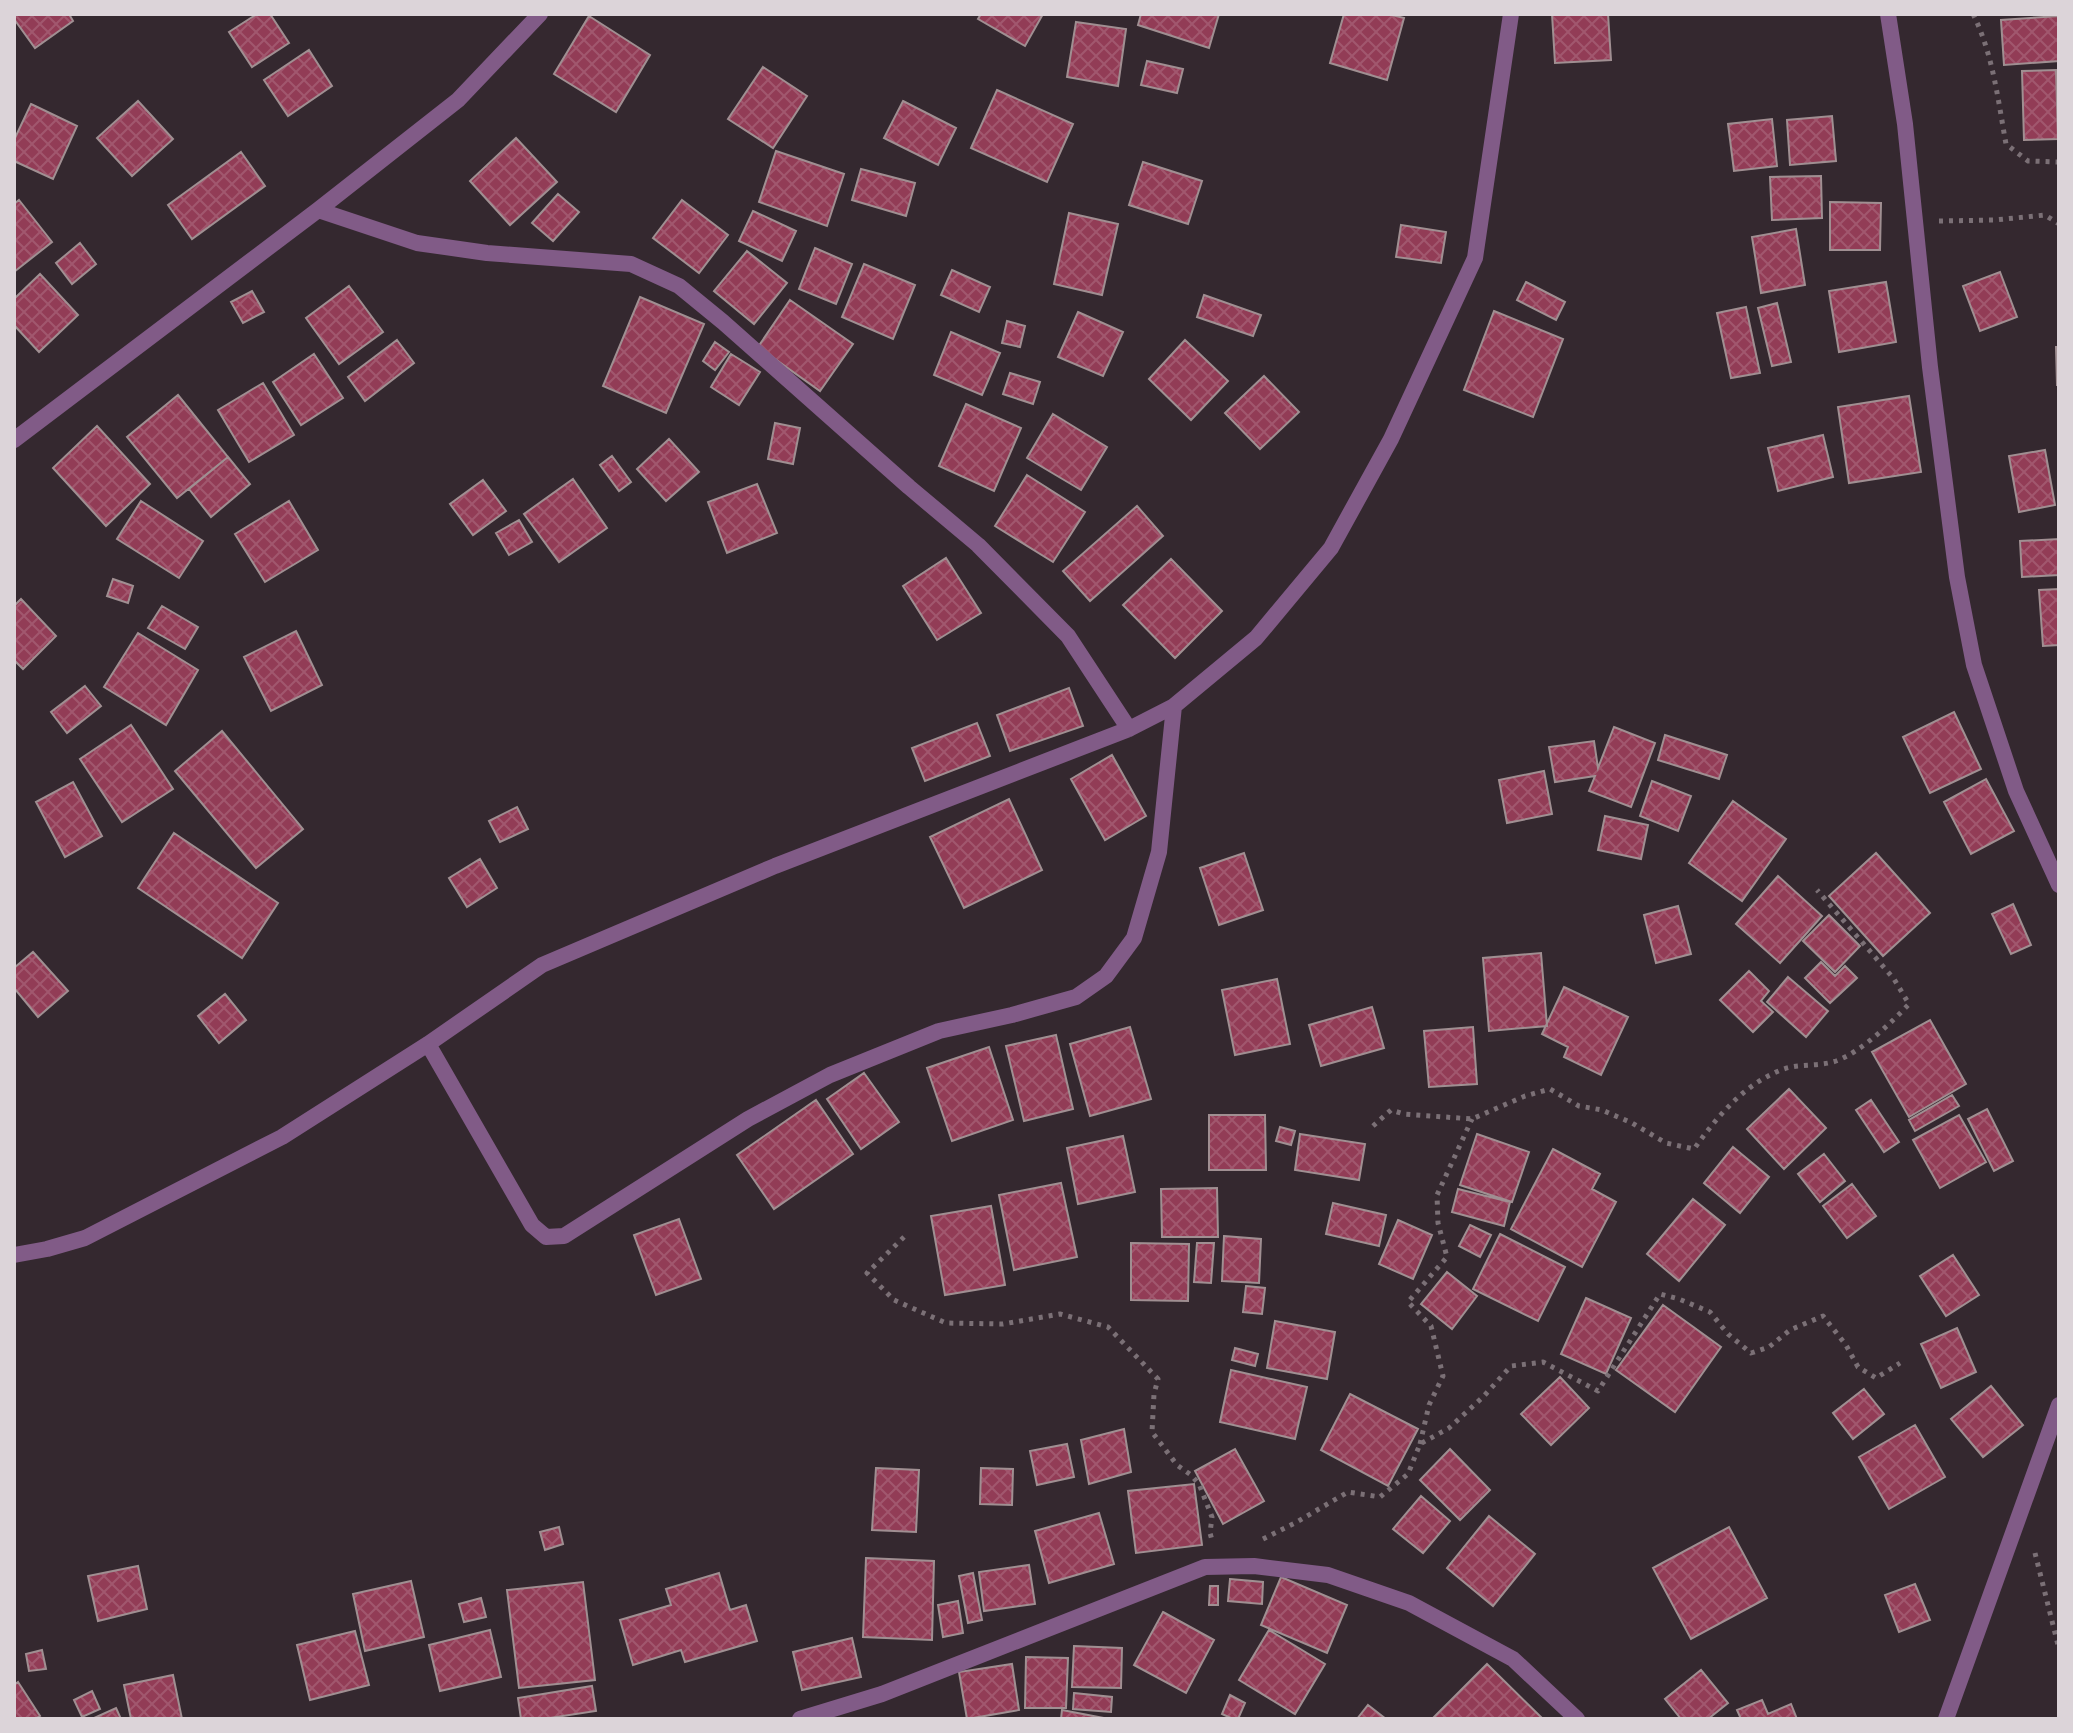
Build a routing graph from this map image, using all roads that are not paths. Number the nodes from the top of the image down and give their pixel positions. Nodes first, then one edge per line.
1 (540, 14) edge
2 (1511, 14) edge
3 (1888, 14) edge
4 (318, 210) junction
5 (14, 440) edge
6 (1174, 706) junction
7 (1129, 729) junction
8 (2059, 885) edge
9 (428, 1044) junction
10 (14, 1255) edge
11 (2059, 1405) edge
12 (800, 1719) edge
13 (1577, 1719) edge
14 (1946, 1719) edge

1 - 4 street
2 - 6 street
3 - 8 street
4 - 5 street
4 - 7 street
6 - 7 street
6 - 9 street
7 - 9 street
9 - 10 street
11 - 14 street
12 - 13 street

